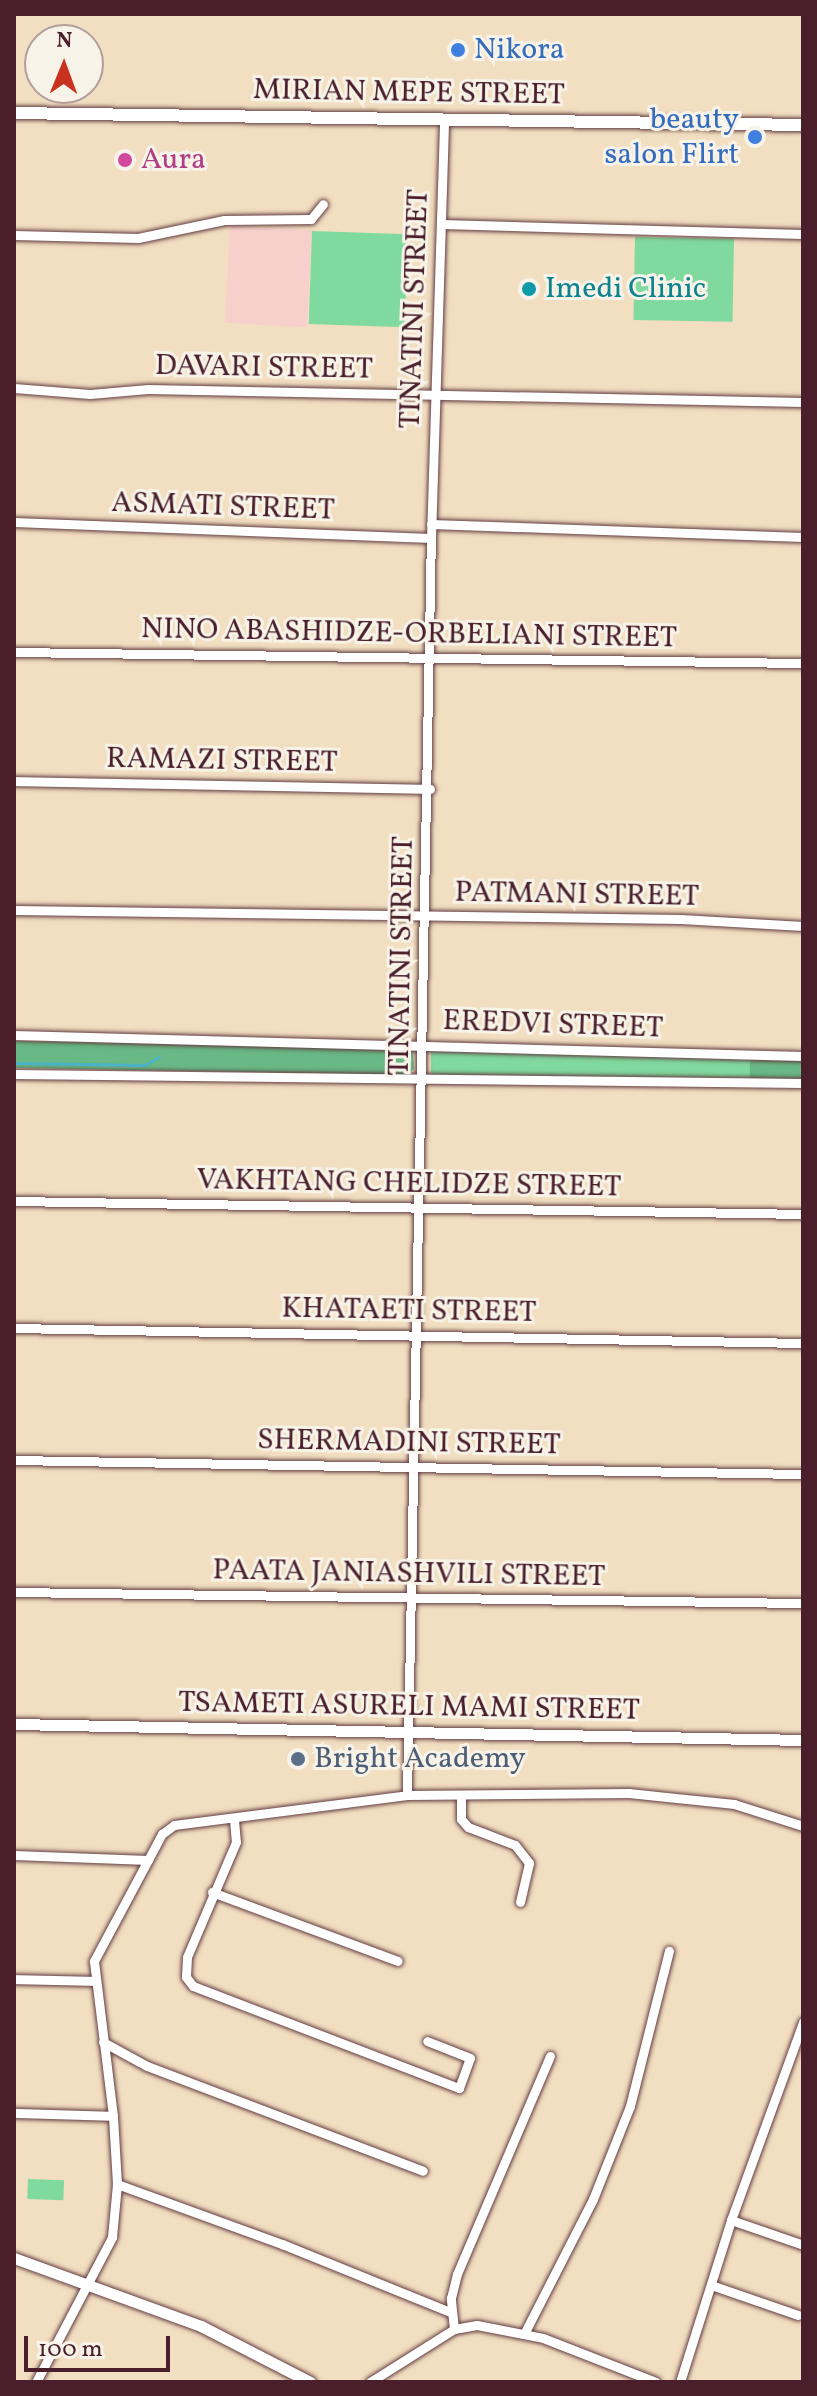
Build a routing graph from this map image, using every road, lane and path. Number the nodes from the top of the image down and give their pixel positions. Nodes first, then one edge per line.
1 (14, 113) edge
2 (444, 119) junction
3 (803, 125) edge
4 (323, 204) dead end
5 (442, 224) junction
6 (803, 234) edge
7 (14, 235) edge
8 (14, 388) edge
9 (437, 394) junction
10 (803, 402) edge
11 (14, 522) edge
12 (431, 524) junction
13 (803, 537) edge
14 (431, 538) junction
15 (14, 652) edge
16 (429, 656) junction
17 (803, 663) edge
18 (14, 781) edge
19 (430, 789) junction
20 (14, 910) edge
21 (427, 915) junction
22 (803, 926) edge
23 (14, 1035) edge
24 (424, 1045) junction
25 (803, 1056) edge
26 (14, 1074) edge
27 (424, 1082) junction
28 (803, 1083) edge
29 (14, 1201) edge
30 (421, 1208) junction
31 (803, 1214) edge
32 (14, 1328) edge
33 (418, 1335) junction
34 (803, 1343) edge
35 (14, 1460) edge
36 (415, 1467) junction
37 (803, 1474) edge
38 (14, 1592) edge
39 (413, 1597) junction
40 (803, 1603) edge
41 (14, 1724) edge
42 (410, 1731) junction
43 (803, 1740) edge
44 (407, 1795) junction
45 (461, 1796) junction
46 (234, 1820) junction
47 (803, 1826) edge
48 (14, 1855) edge
49 (148, 1860) junction
50 (212, 1892) junction
51 (520, 1902) dead end
52 (669, 1951) dead end
53 (398, 1961) dead end
54 (14, 1979) edge
55 (94, 1981) junction
56 (803, 2022) edge
57 (427, 2041) dead end
58 (103, 2042) junction
59 (550, 2056) dead end
60 (14, 2113) edge
61 (113, 2116) junction
62 (423, 2171) dead end
63 (117, 2184) junction
64 (731, 2220) junction
65 (803, 2245) edge
66 (14, 2258) edge
67 (88, 2282) junction
68 (711, 2285) junction
69 (450, 2312) junction
70 (798, 2315) dead end
71 (454, 2329) junction
72 (525, 2332) junction
73 (36, 2382) edge
74 (310, 2382) edge
75 (370, 2382) edge
76 (656, 2382) edge
77 (680, 2382) edge

1 - 2 main road, MIRIAN MEPE STREET
2 - 3 main road, MIRIAN MEPE STREET
2 - 5 street, TINATINI STREET
4 - 7 street
5 - 6 street
5 - 9 street, TINATINI STREET
8 - 9 street, DAVARI STREET
9 - 10 street, DAVARI STREET
9 - 12 street, TINATINI STREET
11 - 14 street, ASMATI STREET
12 - 13 street
12 - 14 street, TINATINI STREET
14 - 16 street, TINATINI STREET
15 - 16 street, NINO ABASHIDZE-ORBELIANI STREET
16 - 17 street, NINO ABASHIDZE-ORBELIANI STREET
16 - 19 street, TINATINI STREET
18 - 19 street, RAMAZI STREET
19 - 21 street, TINATINI STREET
20 - 21 street, PATMANI STREET
21 - 22 street, PATMANI STREET
21 - 24 street, TINATINI STREET
23 - 24 street, EREDVI STREET
24 - 25 street, EREDVI STREET
24 - 27 street, TINATINI STREET
26 - 27 street, EREDVI STREET
27 - 28 street, EREDVI STREET
27 - 30 street, TINATINI STREET
29 - 30 street, VAKHTANG CHELIDZE STREET
30 - 31 street, VAKHTANG CHELIDZE STREET
30 - 33 street, TINATINI STREET
32 - 33 street, KHATAETI STREET
33 - 34 street, KHATAETI STREET
33 - 36 street, TINATINI STREET
35 - 36 street, SHERMADINI STREET
36 - 37 street, SHERMADINI STREET
36 - 39 street, TINATINI STREET
38 - 39 street, PAATA JANIASHVILI STREET
39 - 40 street, PAATA JANIASHVILI STREET
39 - 42 street, TINATINI STREET
41 - 42 street, TSAMETI ASURELI MAMI STREET
42 - 43 street, TSAMETI ASURELI MAMI STREET
42 - 44 street, TINATINI STREET
44 - 45 street
44 - 46 street
45 - 47 street
45 - 51 street
46 - 49 street
46 - 50 street
48 - 49 street
49 - 55 street
50 - 53 street
50 - 57 street
52 - 72 street
54 - 55 street
55 - 58 street
56 - 64 street
58 - 61 street
58 - 62 street
59 - 69 street
60 - 61 street
61 - 63 street
63 - 67 street
63 - 69 street
64 - 65 street
64 - 68 street
66 - 67 street
67 - 73 street
67 - 74 street
68 - 70 street
68 - 77 street
69 - 71 street
71 - 72 street
71 - 75 street
72 - 76 street

